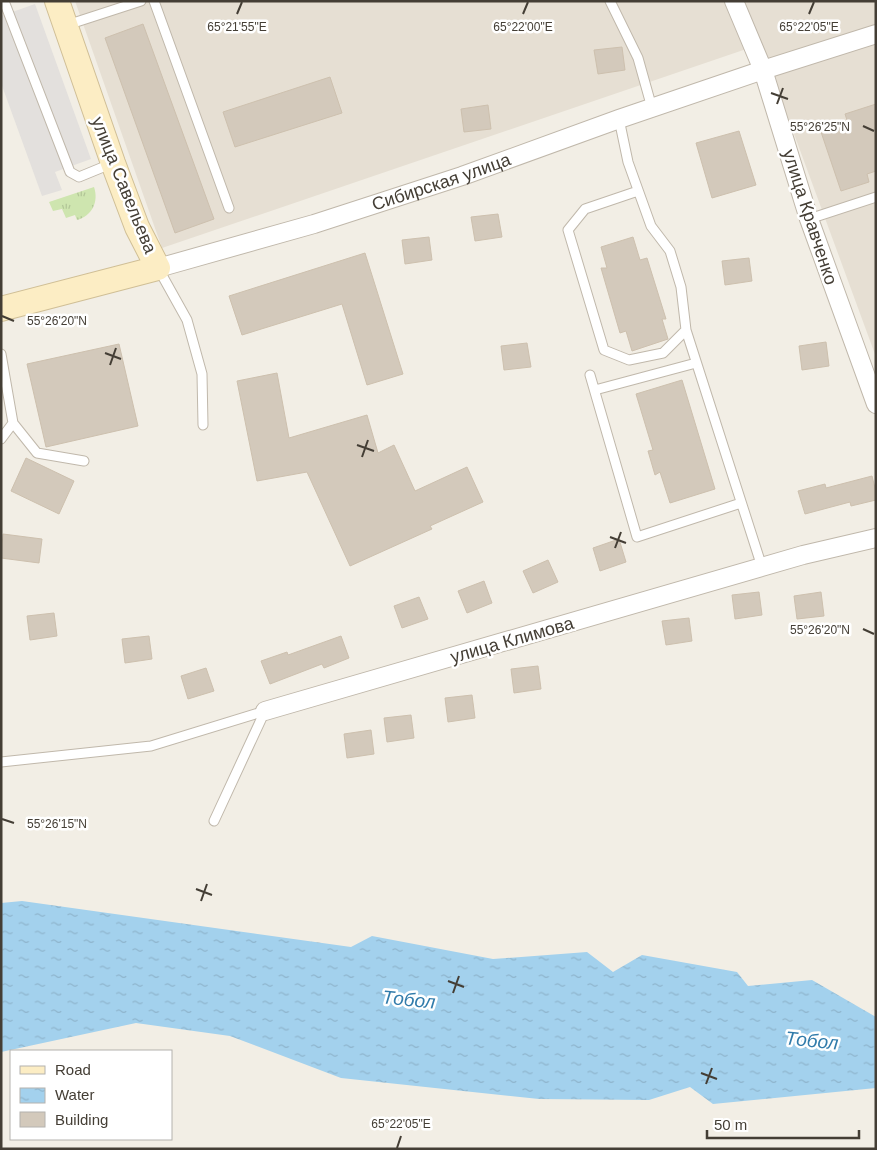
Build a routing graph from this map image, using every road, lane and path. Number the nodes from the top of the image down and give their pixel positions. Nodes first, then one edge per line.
1 (4, 1) edge
2 (57, 1) edge
3 (141, 1) edge
4 (154, 1) edge
5 (610, 1) edge
6 (734, 1) edge
7 (65, 26) junction
8 (876, 34) edge
9 (763, 70) junction
10 (652, 108) junction
11 (619, 119) junction
12 (113, 163) junction
13 (638, 191) junction
14 (876, 197) edge
15 (229, 208) dead end
16 (809, 219) junction
17 (158, 268) junction
18 (1, 310) edge
19 (686, 330) junction
20 (1, 354) edge
21 (696, 363) junction
22 (590, 375) dead end
23 (595, 390) junction
24 (876, 404) edge
25 (13, 423) junction
26 (203, 425) dead end
27 (1, 439) edge
28 (84, 461) dead end
29 (741, 503) junction
30 (876, 538) edge
31 (762, 567) junction
32 (265, 711) junction
33 (1, 762) edge
34 (214, 821) dead end

1 - 12 lane
2 - 7 street, улица Савельева
3 - 7 lane
4 - 15 lane
5 - 10 lane
6 - 9 street, улица Кравченко
7 - 12 street, улица Савельева
8 - 9 street, Сибирская улица
9 - 10 street, Сибирская улица
9 - 16 street, улица Кравченко
10 - 11 street, Сибирская улица
11 - 13 lane
11 - 17 street, Сибирская улица
12 - 17 street, улица Савельева
13 - 19 lane
13 - 19 lane
14 - 16 lane
16 - 24 street, улица Кравченко
17 - 18 street, Сибирская улица
17 - 26 lane, улица Савельева
19 - 21 lane
20 - 25 lane
21 - 23 lane
21 - 29 lane
22 - 23 lane
23 - 29 lane
25 - 27 lane
25 - 28 lane
29 - 31 lane
30 - 31 street, улица Климова
31 - 32 street, улица Климова
32 - 33 lane
32 - 34 lane

